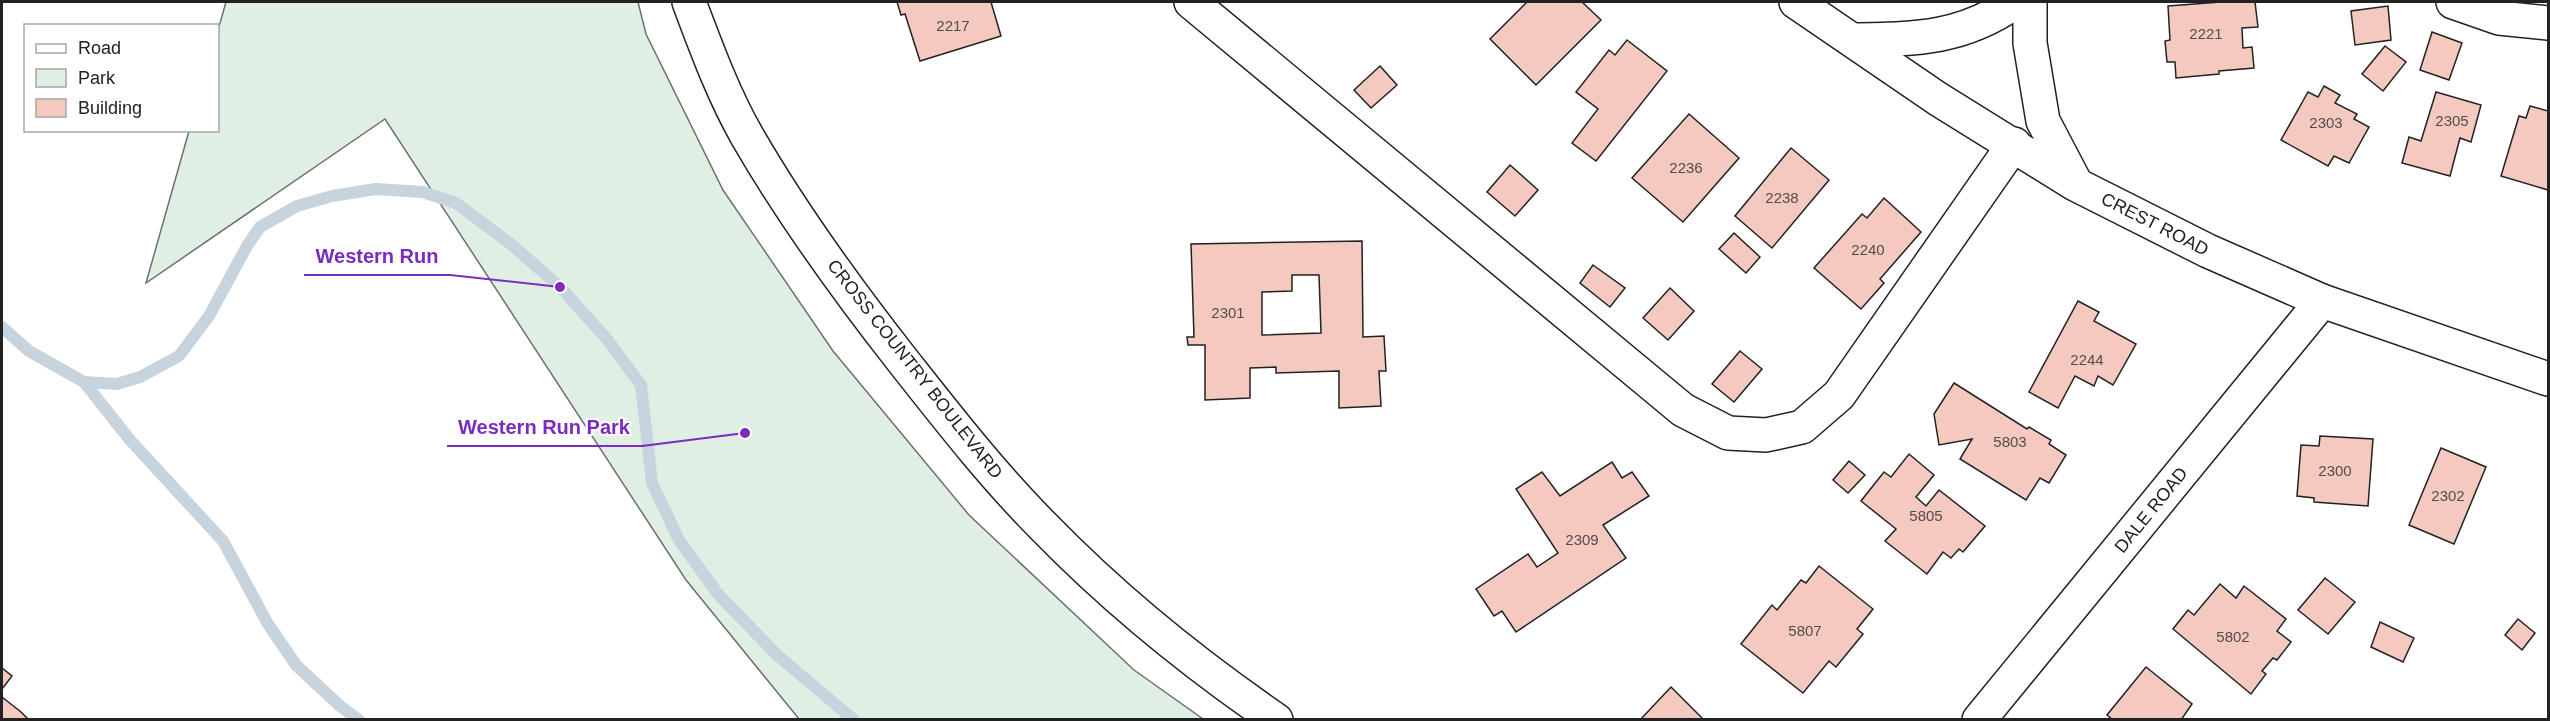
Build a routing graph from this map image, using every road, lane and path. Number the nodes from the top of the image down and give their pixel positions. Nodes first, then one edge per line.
1 (689, 2) edge
2 (1191, 2) edge
3 (1796, 2) edge
4 (2015, 2) edge
5 (2030, 2) edge
6 (2453, 2) edge
7 (2548, 23) edge
8 (1854, 40) junction
9 (2014, 144) junction
10 (2076, 184) junction
11 (2322, 301) junction
12 (2548, 379) edge
13 (1276, 720) edge
14 (1979, 720) edge

1 - 13 street, CROSS COUNTRY BOULEVARD
2 - 9 street
3 - 8 street, CREST ROAD
4 - 8 street
5 - 10 street
6 - 7 street
8 - 9 street, CREST ROAD
9 - 10 street, CREST ROAD
10 - 11 street, CREST ROAD
11 - 12 street, CREST ROAD
11 - 14 street, DALE ROAD

